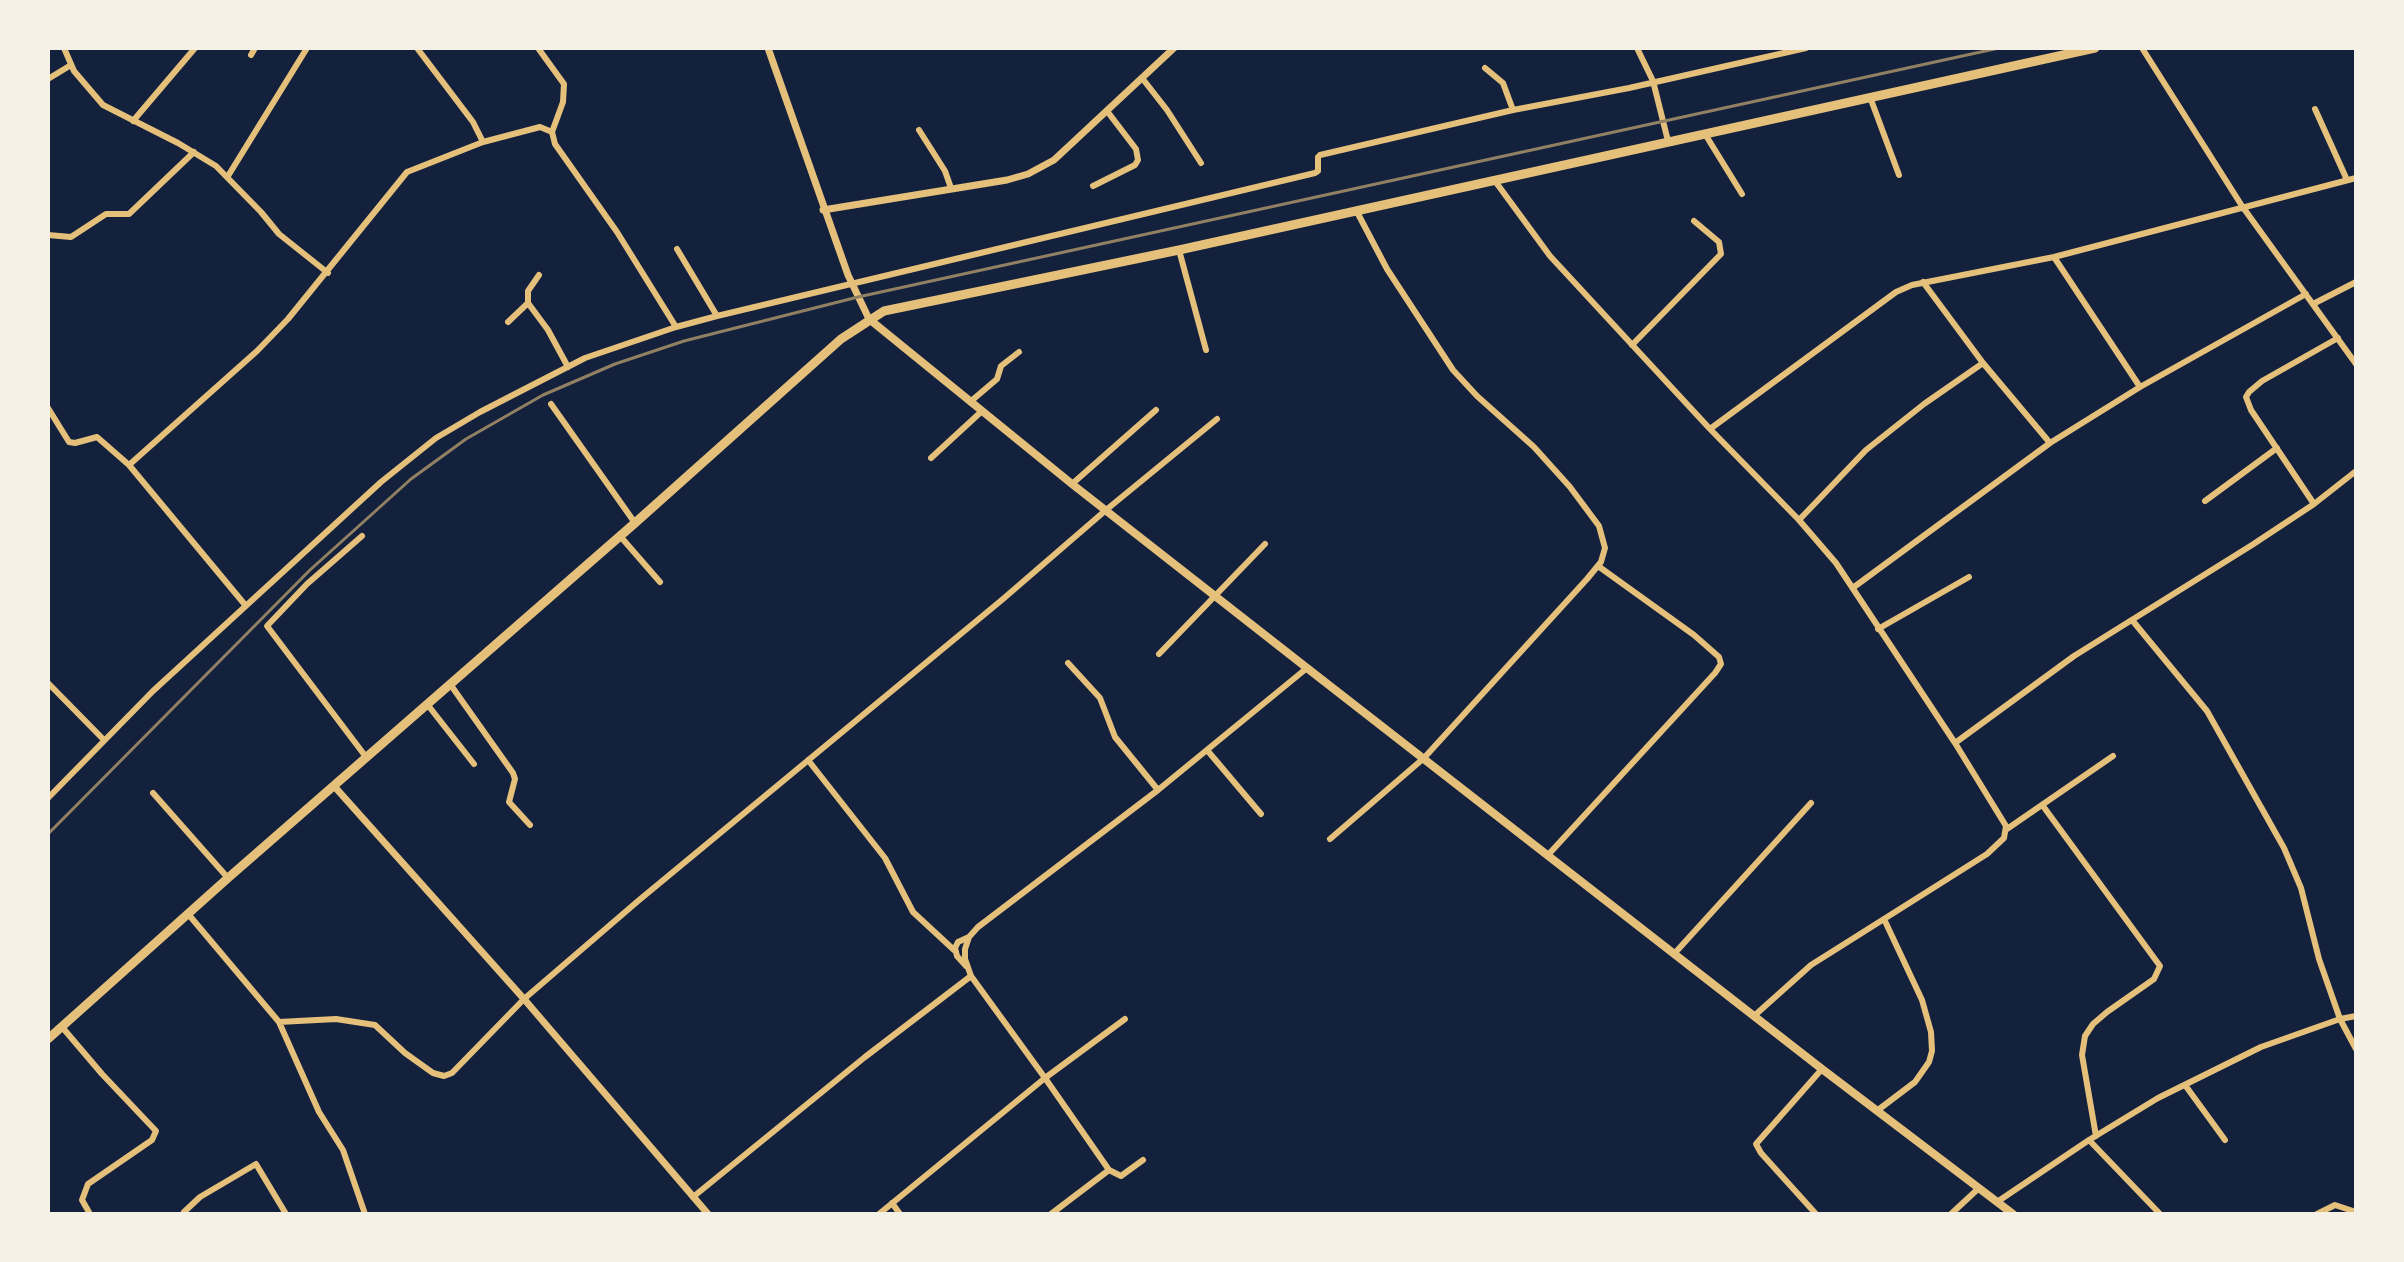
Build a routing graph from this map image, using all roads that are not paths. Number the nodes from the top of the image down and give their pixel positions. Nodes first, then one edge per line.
1 (64, 48) edge
2 (195, 48) edge
3 (307, 48) edge
4 (417, 48) edge
5 (538, 48) edge
6 (768, 48) edge
7 (1174, 48) edge
8 (1637, 48) edge
9 (1806, 48) edge
10 (2095, 48) edge
11 (2142, 48) edge
12 (71, 65) junction
13 (1485, 68) dead end
14 (1142, 78) junction
15 (48, 79) edge
16 (1653, 81) junction
17 (1870, 97) junction
18 (2315, 109) dead end
19 (1513, 110) junction
20 (1107, 111) junction
21 (133, 121) junction
22 (919, 130) dead end
23 (552, 132) junction
24 (1705, 134) junction
25 (1668, 141) junction
26 (483, 142) junction
27 (194, 152) junction
28 (1201, 163) dead end
29 (1899, 175) dead end
30 (228, 176) junction
31 (2356, 178) edge
32 (2347, 180) junction
33 (1495, 181) junction
34 (1093, 186) dead end
35 (951, 188) junction
36 (1742, 194) dead end
37 (2242, 206) junction
38 (823, 210) junction
39 (1356, 210) junction
40 (1694, 221) dead end
41 (48, 235) edge
42 (677, 249) dead end
43 (1179, 250) junction
44 (2054, 257) junction
45 (328, 273) junction
46 (539, 275) dead end
47 (1923, 282) junction
48 (2356, 282) edge
49 (851, 284) junction
50 (2306, 294) junction
51 (528, 303) junction
52 (2313, 304) junction
53 (717, 316) junction
54 (869, 319) junction
55 (508, 322) dead end
56 (676, 327) junction
57 (2338, 338) junction
58 (1632, 345) junction
59 (1206, 350) dead end
60 (1019, 352) dead end
61 (1983, 363) junction
62 (2356, 364) edge
63 (568, 367) junction
64 (2140, 387) junction
65 (970, 402) junction
66 (551, 404) dead end
67 (48, 408) edge
68 (1156, 410) dead end
69 (982, 411) junction
70 (1217, 419) dead end
71 (1710, 429) junction
72 (2050, 443) junction
73 (2277, 448) junction
74 (931, 458) dead end
75 (129, 465) junction
76 (2356, 471) edge
77 (1072, 484) junction
78 (2205, 501) dead end
79 (2314, 504) junction
80 (1106, 510) junction
81 (1799, 520) junction
82 (635, 523) junction
83 (362, 536) dead end
84 (620, 536) junction
85 (1265, 544) dead end
86 (1598, 566) junction
87 (1969, 577) dead end
88 (660, 582) dead end
89 (1854, 587) junction
90 (1215, 596) junction
91 (246, 606) junction
92 (2132, 620) junction
93 (1878, 629) junction
94 (1159, 654) dead end
95 (1068, 663) dead end
96 (1307, 668) junction
97 (48, 683) edge
98 (450, 684) junction
99 (427, 704) junction
100 (104, 740) junction
101 (1955, 743) junction
102 (1207, 750) junction
103 (2113, 756) dead end
104 (366, 757) junction
105 (1424, 758) junction
106 (808, 760) junction
107 (474, 764) dead end
108 (334, 786) junction
109 (1158, 790) junction
110 (153, 793) dead end
111 (48, 798) edge
112 (1811, 803) dead end
113 (2043, 806) junction
114 (1261, 814) dead end
115 (530, 825) dead end
116 (2007, 829) junction
117 (1330, 839) dead end
118 (1548, 855) junction
119 (228, 878) junction
120 (189, 915) junction
121 (1884, 919) junction
122 (969, 937) junction
123 (954, 950) junction
124 (1674, 954) junction
125 (967, 967) junction
126 (971, 976) junction
127 (524, 999) junction
128 (1754, 1016) junction
129 (2356, 1016) edge
130 (1125, 1019) dead end
131 (2340, 1019) junction
132 (279, 1022) junction
133 (62, 1027) junction
134 (48, 1039) edge
135 (2356, 1049) edge
136 (1822, 1069) junction
137 (1045, 1078) junction
138 (2185, 1085) junction
139 (1878, 1110) junction
140 (2096, 1136) junction
141 (2089, 1140) junction
142 (2225, 1140) dead end
143 (1143, 1160) dead end
144 (1109, 1170) junction
145 (1979, 1188) junction
146 (693, 1197) junction
147 (1997, 1202) junction
148 (892, 1203) junction
149 (184, 1212) dead end
150 (2356, 1212) edge
151 (90, 1214) edge
152 (286, 1214) edge
153 (365, 1214) edge
154 (708, 1214) edge
155 (879, 1214) edge
156 (900, 1214) edge
157 (1051, 1214) edge
158 (1816, 1214) edge
159 (1951, 1214) edge
160 (2013, 1214) edge
161 (2160, 1214) edge
162 (2317, 1214) edge

1 - 12 street
2 - 21 street
3 - 30 street
4 - 26 street
5 - 23 street
6 - 38 street
7 - 14 street
8 - 16 street
9 - 16 street
10 - 17 highway
11 - 37 street
12 - 15 street
12 - 21 street
13 - 19 street
14 - 20 street
14 - 28 street
16 - 19 street
16 - 25 street
17 - 24 highway
17 - 29 street
18 - 32 street
19 - 49 street
20 - 34 street
20 - 35 street
21 - 27 street
22 - 35 street
23 - 26 street
23 - 56 street
24 - 25 highway
24 - 36 street
25 - 33 highway
26 - 45 street
27 - 30 street
27 - 41 street
30 - 45 street
31 - 32 street
32 - 37 street
33 - 39 highway
33 - 58 street
35 - 38 street
37 - 44 street
37 - 50 street
38 - 49 street
39 - 43 highway
39 - 86 street
40 - 58 street
42 - 53 street
43 - 54 highway
43 - 59 street
44 - 47 street
44 - 64 street
45 - 75 street
46 - 51 street
47 - 61 street
47 - 71 street
48 - 52 street
49 - 53 street
49 - 54 street
50 - 52 street
50 - 64 street
51 - 55 street
51 - 63 street
52 - 57 street
53 - 56 street
54 - 65 main road
54 - 82 highway
56 - 63 street
57 - 62 street
57 - 73 street
58 - 71 street
60 - 65 street
61 - 72 street
61 - 81 street
63 - 91 street
64 - 72 street
65 - 69 main road
66 - 82 street
67 - 75 street
68 - 77 street
69 - 74 street
69 - 77 main road
70 - 80 street
71 - 81 street
72 - 89 street
73 - 78 street
73 - 79 street
75 - 91 street
76 - 79 street
77 - 80 main road
79 - 92 street
80 - 90 main road
80 - 106 street
81 - 89 street
82 - 84 highway
83 - 104 street
84 - 88 street
84 - 98 highway
85 - 90 street
86 - 105 street
86 - 118 street
87 - 93 street
89 - 93 street
90 - 94 street
90 - 96 main road
91 - 100 street
92 - 101 street
92 - 131 street
93 - 101 street
95 - 109 street
96 - 102 street
96 - 105 main road
97 - 100 street
98 - 99 highway
98 - 115 street
99 - 104 highway
99 - 107 street
100 - 111 street
101 - 116 street
102 - 109 street
102 - 114 street
103 - 113 street
104 - 108 highway
105 - 117 street
105 - 118 main road
106 - 123 street
106 - 127 street
108 - 119 highway
108 - 127 street
109 - 122 street
110 - 119 street
112 - 124 street
113 - 116 street
113 - 140 street
116 - 121 street
118 - 124 main road
119 - 120 highway
120 - 132 street
120 - 133 highway
121 - 128 street
121 - 139 street
122 - 123 street
122 - 125 street
123 - 125 street
124 - 128 main road
125 - 126 street
126 - 137 street
126 - 146 street
127 - 132 street
127 - 146 street
128 - 136 main road
129 - 131 street
130 - 137 street
131 - 135 street
131 - 138 street
132 - 153 street
133 - 134 highway
133 - 151 street
136 - 139 main road
136 - 158 street
137 - 144 street
137 - 148 street
138 - 140 street
138 - 142 street
139 - 145 main road
140 - 141 street
141 - 147 street
141 - 161 street
143 - 144 street
144 - 157 street
145 - 147 main road
145 - 159 street
146 - 154 street
147 - 160 main road
148 - 155 street
148 - 156 street
149 - 152 street
150 - 162 street

